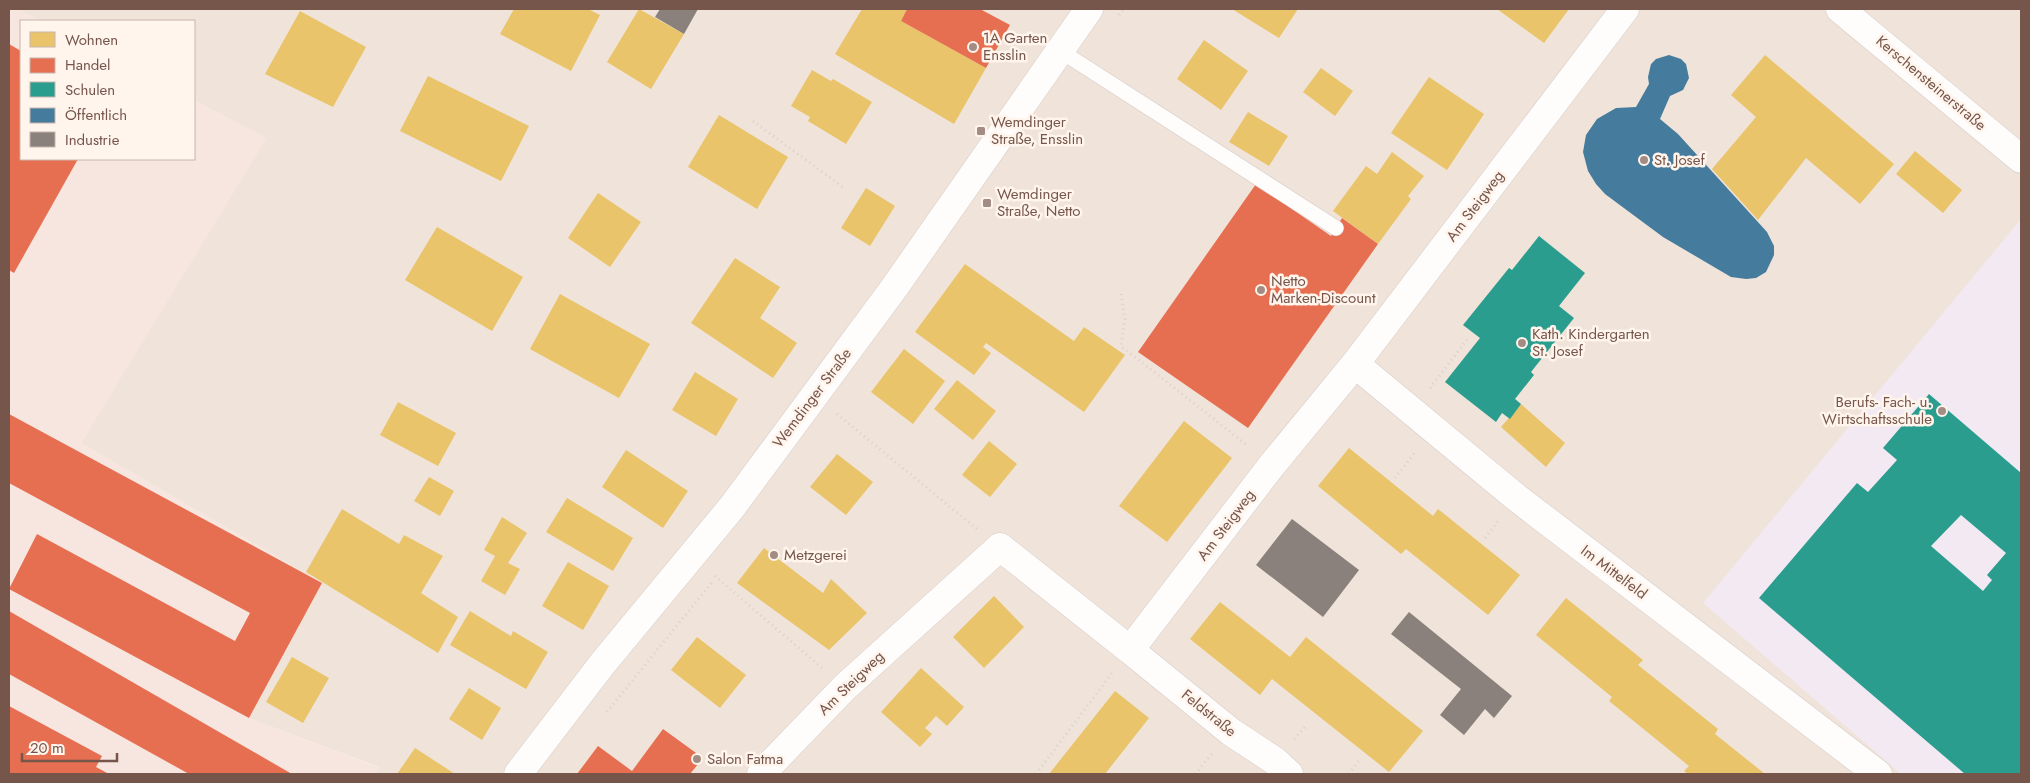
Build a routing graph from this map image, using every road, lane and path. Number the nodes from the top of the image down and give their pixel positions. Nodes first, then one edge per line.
1 (1089, 9) edge
2 (1626, 9) edge
3 (1840, 9) edge
4 (1059, 50) junction
5 (753, 121) dead end
6 (2021, 159) edge
7 (844, 188) dead end
8 (1336, 228) dead end
9 (1121, 294) dead end
10 (1469, 337) dead end
11 (1355, 364) junction
12 (811, 398) junction
13 (1412, 411) junction
14 (1272, 465) junction
15 (1000, 548) junction
16 (691, 557) junction
17 (1130, 650) junction
18 (845, 687) junction
19 (1360, 759) dead end
20 (518, 774) edge
21 (761, 774) edge
22 (1036, 774) edge
23 (1289, 774) edge
24 (1349, 774) edge
25 (1878, 774) edge

1 - 4 street, Wemdinger Straße
2 - 11 street, Am Steigweg
3 - 6 street, Kerschensteinerstraße
4 - 8 lane
4 - 12 street, Wemdinger Straße
5 - 7 path
9 - 14 path
10 - 13 path
11 - 13 street, Im Mittelfeld
11 - 14 street, Am Steigweg
12 - 15 path
12 - 16 street, Wemdinger Straße
13 - 25 street, Im Mittelfeld
14 - 17 street, Am Steigweg
15 - 17 street
15 - 18 street, Am Steigweg
16 - 18 path
16 - 20 street, Wemdinger Straße
17 - 22 path
17 - 23 street, Feldstraße
18 - 21 street, Am Steigweg
19 - 24 path

